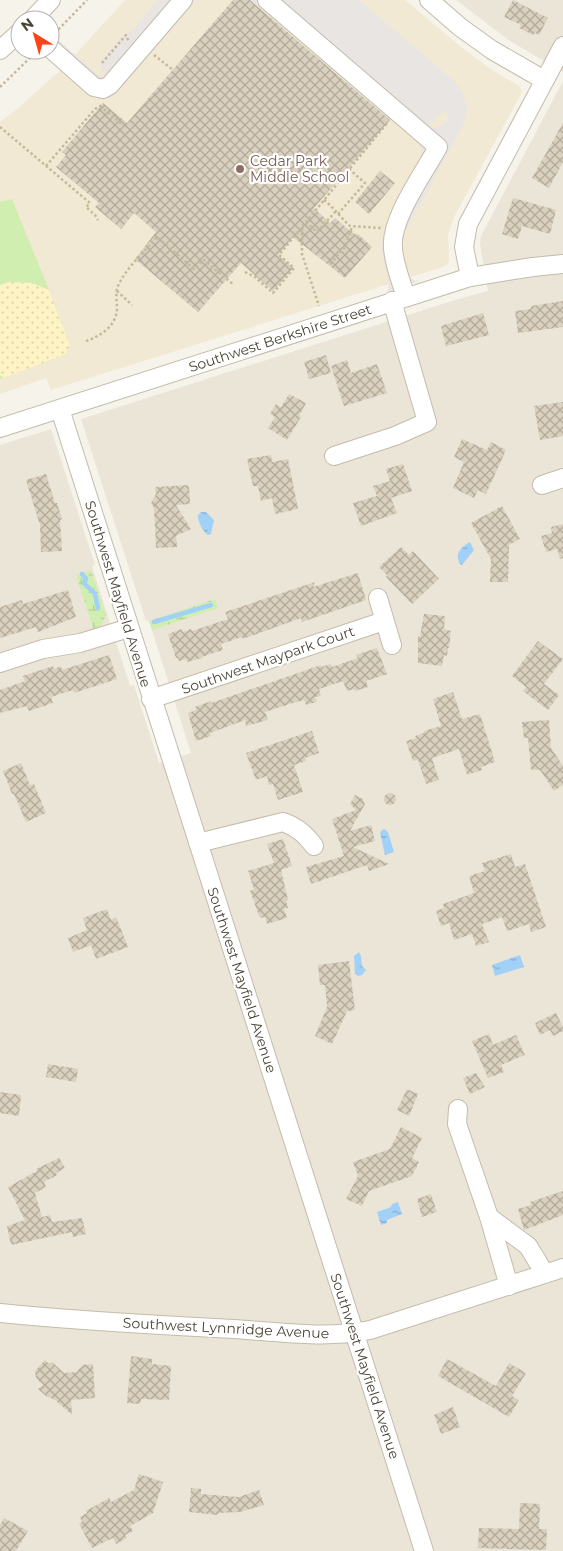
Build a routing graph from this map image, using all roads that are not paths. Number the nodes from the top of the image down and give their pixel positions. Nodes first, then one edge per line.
1 (51, 0) edge
2 (183, 0) edge
3 (267, 0) edge
4 (429, 0) edge
5 (42, 10) edge
6 (10, 41) edge
7 (563, 46) edge
8 (0, 50) edge
9 (60, 51) edge
10 (544, 80) junction
11 (563, 264) edge
12 (470, 277) junction
13 (399, 299) junction
14 (60, 408) junction
15 (0, 428) edge
16 (334, 456) dead end
17 (563, 478) edge
18 (542, 485) dead end
19 (378, 598) dead end
20 (384, 621) junction
21 (129, 628) junction
22 (392, 645) dead end
23 (0, 663) edge
24 (151, 699) junction
25 (198, 843) junction
26 (314, 846) dead end
27 (458, 1109) dead end
28 (489, 1217) junction
29 (563, 1268) edge
30 (545, 1274) junction
31 (509, 1286) junction
32 (0, 1313) edge
33 (355, 1333) junction
34 (424, 1551) edge

1 - 5 street
2 - 9 street
3 - 13 street
4 - 10 street
6 - 8 street
7 - 10 street
10 - 12 street
11 - 12 street, Southwest Berkshire Street
12 - 13 street, Southwest Berkshire Street
13 - 14 street, Southwest Berkshire Street
13 - 16 street
14 - 15 street, Southwest Berkshire Street
14 - 21 street, Southwest Mayfield Avenue
17 - 18 street
19 - 20 street
20 - 22 street
20 - 24 street, Southwest Maypark Court
21 - 23 street
21 - 24 street, Southwest Mayfield Avenue
24 - 25 street, Southwest Mayfield Avenue
25 - 26 street
25 - 33 street, Southwest Mayfield Avenue
27 - 28 street
28 - 30 street
28 - 31 street
29 - 30 street, Southwest Lynnridge Avenue
30 - 31 street, Southwest Lynnridge Avenue
31 - 33 street, Southwest Lynnridge Avenue
32 - 33 street, Southwest Lynnridge Avenue
33 - 34 street, Southwest Mayfield Avenue

